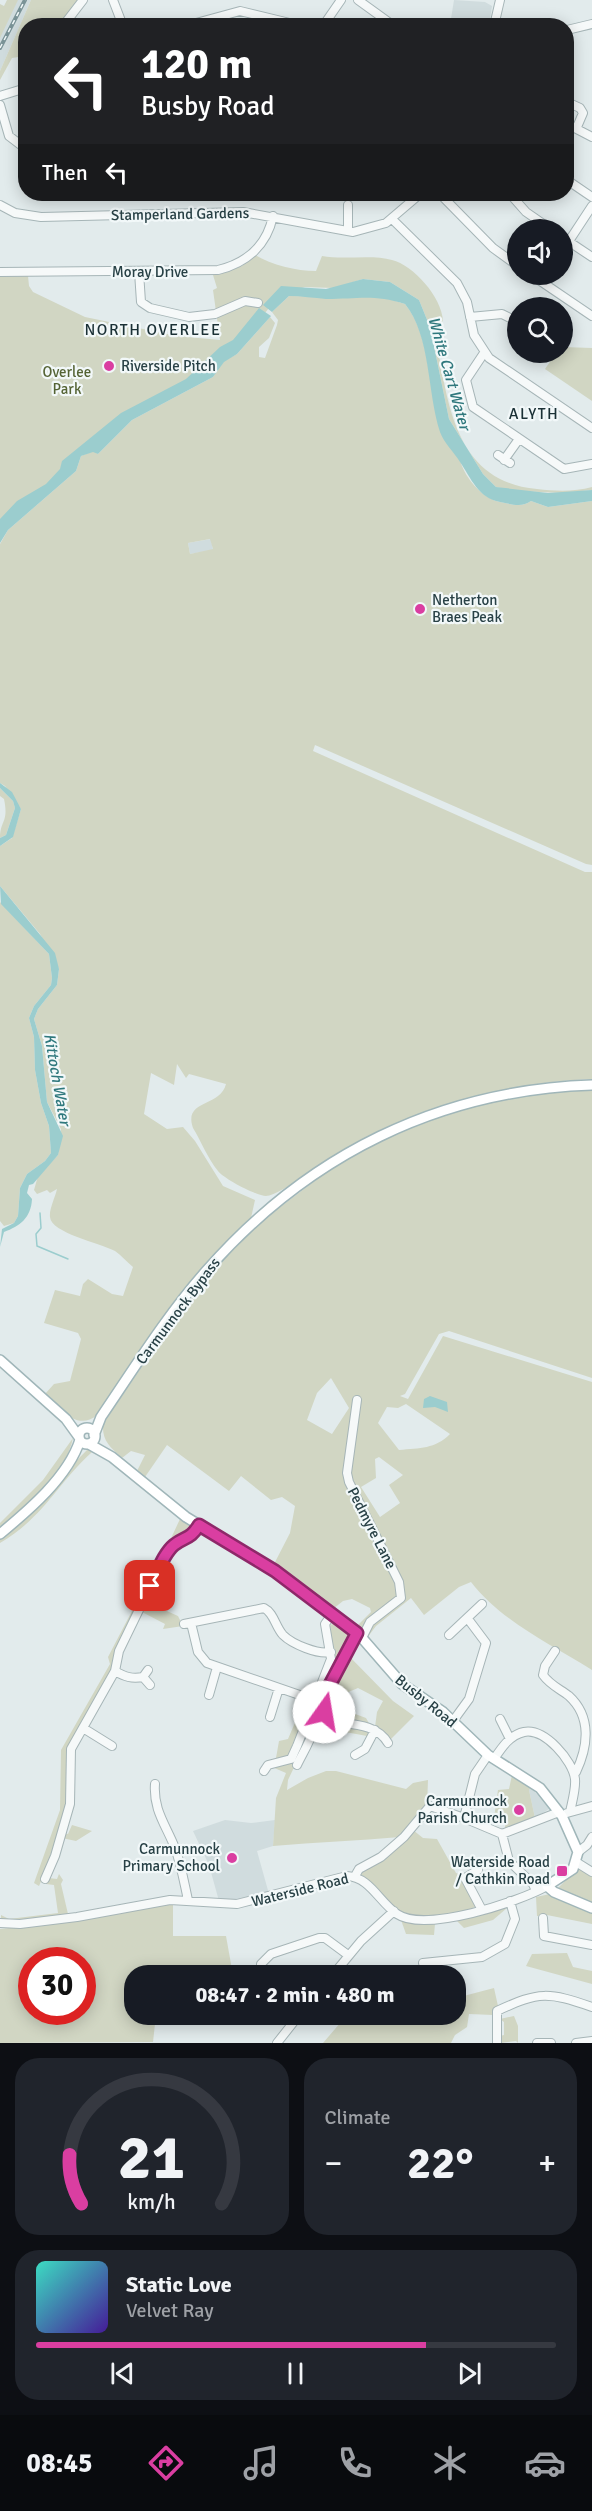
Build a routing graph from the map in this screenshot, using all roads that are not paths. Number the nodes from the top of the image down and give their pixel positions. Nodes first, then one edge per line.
1 (83, 0) edge
2 (113, 0) edge
3 (341, 0) edge
4 (358, 0) edge
5 (500, 0) edge
6 (69, 18) edge
7 (120, 18) edge
8 (212, 18) edge
9 (271, 18) edge
10 (329, 18) edge
11 (383, 18) edge
12 (496, 18) edge
13 (592, 24) edge
14 (574, 28) edge
15 (18, 90) edge
16 (0, 96) edge
17 (0, 105) edge
18 (574, 106) edge
19 (574, 126) edge
20 (577, 127) junction
21 (592, 137) edge
22 (18, 143) edge
23 (574, 185) edge
24 (592, 197) edge
25 (412, 201) edge
26 (447, 201) edge
27 (516, 201) edge
28 (0, 205) edge
29 (348, 205) dead end
30 (592, 206) edge
31 (273, 216) junction
32 (392, 219) junction
33 (536, 219) edge
34 (573, 230) edge
35 (348, 231) junction
36 (573, 244) edge
37 (592, 257) edge
38 (507, 258) edge
39 (0, 272) edge
40 (140, 272) junction
41 (546, 285) edge
42 (258, 303) dead end
43 (507, 316) edge
44 (592, 316) edge
45 (470, 317) junction
46 (484, 352) junction
47 (592, 428) edge
48 (519, 439) junction
49 (504, 459) dead end
50 (592, 464) edge
51 (592, 1085) edge
52 (0, 1360) edge
53 (357, 1400) dead end
54 (87, 1437) junction
55 (199, 1525) junction
56 (0, 1533) edge
57 (482, 1604) dead end
58 (332, 1614) junction
59 (468, 1619) junction
60 (359, 1635) junction
61 (449, 1635) dead end
62 (331, 1652) junction
63 (552, 1653) dead end
64 (217, 1667) junction
65 (148, 1670) dead end
66 (115, 1671) junction
67 (143, 1677) junction
68 (150, 1684) dead end
69 (279, 1688) junction
70 (209, 1695) dead end
71 (313, 1703) junction
72 (270, 1717) dead end
73 (500, 1719) dead end
74 (453, 1721) junction
75 (589, 1725) edge
76 (83, 1728) junction
77 (375, 1730) junction
78 (510, 1739) junction
79 (388, 1743) dead end
80 (112, 1746) dead end
81 (355, 1755) dead end
82 (491, 1757) junction
83 (297, 1765) dead end
84 (264, 1771) dead end
85 (576, 1772) dead end
86 (155, 1784) dead end
87 (592, 1806) edge
88 (564, 1813) junction
89 (464, 1818) junction
90 (502, 1834) junction
91 (592, 1837) edge
92 (578, 1852) junction
93 (576, 1862) junction
94 (478, 1870) dead end
95 (592, 1872) edge
96 (49, 1875) dead end
97 (354, 1876) junction
98 (547, 1886) junction
99 (536, 1891) junction
100 (188, 1900) junction
101 (510, 1901) junction
102 (592, 1908) edge
103 (482, 1910) junction
104 (394, 1911) junction
105 (543, 1918) dead end
106 (0, 1923) edge
107 (592, 1945) edge
108 (348, 1955) junction
109 (423, 1964) dead end
110 (261, 1965) edge
111 (340, 1965) edge
112 (592, 2007) edge
113 (291, 2025) edge
114 (592, 2041) edge
115 (277, 2043) edge
116 (497, 2043) edge
117 (537, 2043) edge
118 (551, 2043) edge
119 (576, 2043) edge

1 - 6 street
2 - 7 street
3 - 10 street
4 - 11 street
5 - 12 street
8 - 9 street
13 - 14 street
15 - 16 street
17 - 22 street
18 - 20 street
19 - 20 street
20 - 21 street
23 - 24 street
25 - 32 street, Stamperland Gardens
26 - 38 street
27 - 33 street
28 - 31 street, Stamperland Gardens
29 - 35 street
30 - 34 street
31 - 35 street, Stamperland Gardens
31 - 40 street, Moray Drive
32 - 35 street, Stamperland Gardens
32 - 45 street
36 - 37 street
39 - 40 street, Moray Drive
40 - 42 street
41 - 44 street
43 - 45 street
45 - 46 street
46 - 47 street
46 - 48 street
48 - 49 street
48 - 50 street
51 - 54 main road, Carmunnock Bypass
52 - 54 main road, Busby Road
53 - 60 street, Pedmyre Lane
54 - 55 main road, Busby Road
54 - 56 main road, Carmunnock Bypass
55 - 58 main road, Busby Road
55 - 66 street
57 - 59 street
58 - 60 main road, Busby Road
58 - 62 street
59 - 61 street
59 - 74 street
60 - 74 main road, Busby Road
60 - 77 street
62 - 64 street
62 - 71 street
63 - 75 street
64 - 69 street
64 - 70 street
65 - 67 street
66 - 67 street
66 - 76 street
67 - 68 street
69 - 71 street
69 - 72 street
71 - 83 street
71 - 84 street
73 - 78 street
74 - 82 main road, Busby Road
75 - 85 street
76 - 80 street
76 - 96 street
77 - 79 street
77 - 81 street
78 - 82 street
78 - 88 street
82 - 88 main road, Busby Road
82 - 89 street
86 - 100 street
87 - 88 street
88 - 90 street
88 - 92 main road, Busby Road
89 - 90 street
89 - 97 street
90 - 99 street
91 - 92 street
92 - 93 main road
93 - 95 street
93 - 98 main road, Waterside Road
94 - 103 street
97 - 100 street, Waterside Road
97 - 104 street, Waterside Road
98 - 99 street, Waterside Road
98 - 102 main road
99 - 101 street, Waterside Road
100 - 106 street, Waterside Road
101 - 103 street, Waterside Road
101 - 109 street
103 - 104 street, Waterside Road
104 - 108 street
105 - 107 street
108 - 110 street
108 - 111 street
112 - 116 street
113 - 115 street
114 - 119 street
117 - 118 street

